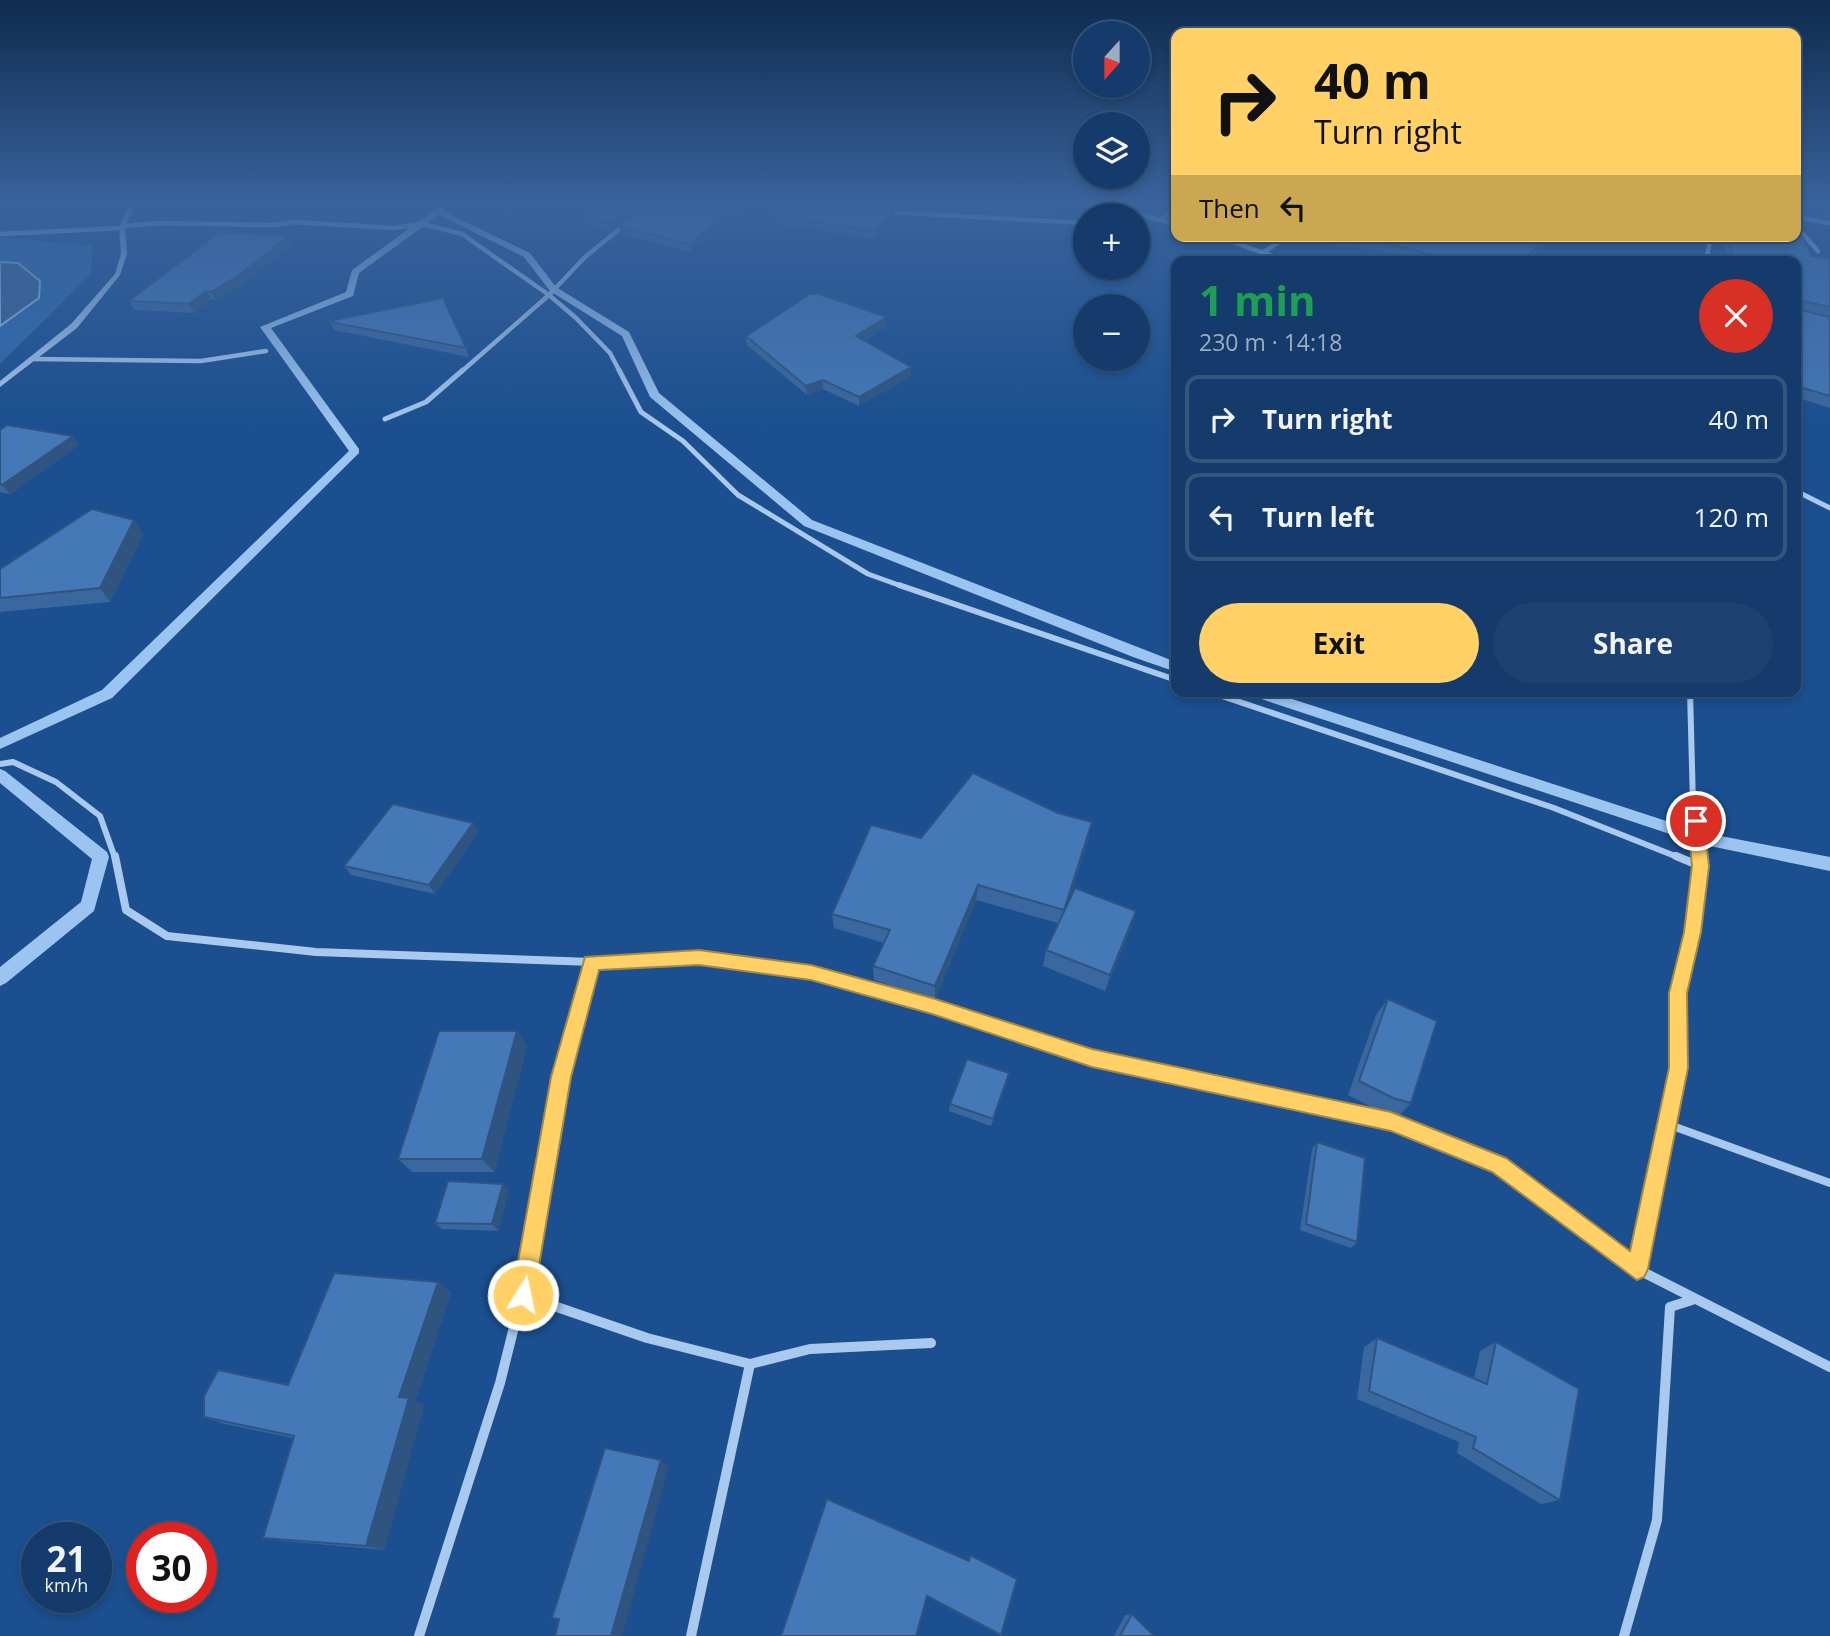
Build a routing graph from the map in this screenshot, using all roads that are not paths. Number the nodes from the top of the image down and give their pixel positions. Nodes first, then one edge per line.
1 (115, 277) edge
2 (524, 277) edge
3 (561, 277) edge
4 (549, 295) junction
5 (265, 351) dead end
6 (33, 359) junction
7 (0, 385) edge
8 (385, 419) dead end
9 (1801, 494) edge
10 (1830, 508) edge
11 (1171, 678) edge
12 (1225, 697) edge
13 (1690, 697) edge
14 (0, 764) edge
15 (1700, 866) junction
16 (592, 962) junction
17 (1667, 1124) junction
18 (1830, 1183) edge
19 (1637, 1269) junction
20 (523, 1295) junction
21 (1692, 1300) junction
22 (932, 1343) dead end
23 (750, 1364) junction
24 (1830, 1367) edge
25 (419, 1636) edge
26 (691, 1636) edge
27 (1624, 1636) edge

1 - 6 street
2 - 4 street
3 - 4 street
4 - 8 street
4 - 11 street
5 - 6 street
6 - 7 street
9 - 10 street
12 - 15 street
13 - 15 street
14 - 16 street
15 - 17 street
16 - 19 street
16 - 20 street
17 - 18 street
17 - 19 street
19 - 21 street
20 - 23 street
20 - 25 street
21 - 24 street
21 - 27 street
22 - 23 street
23 - 26 street

